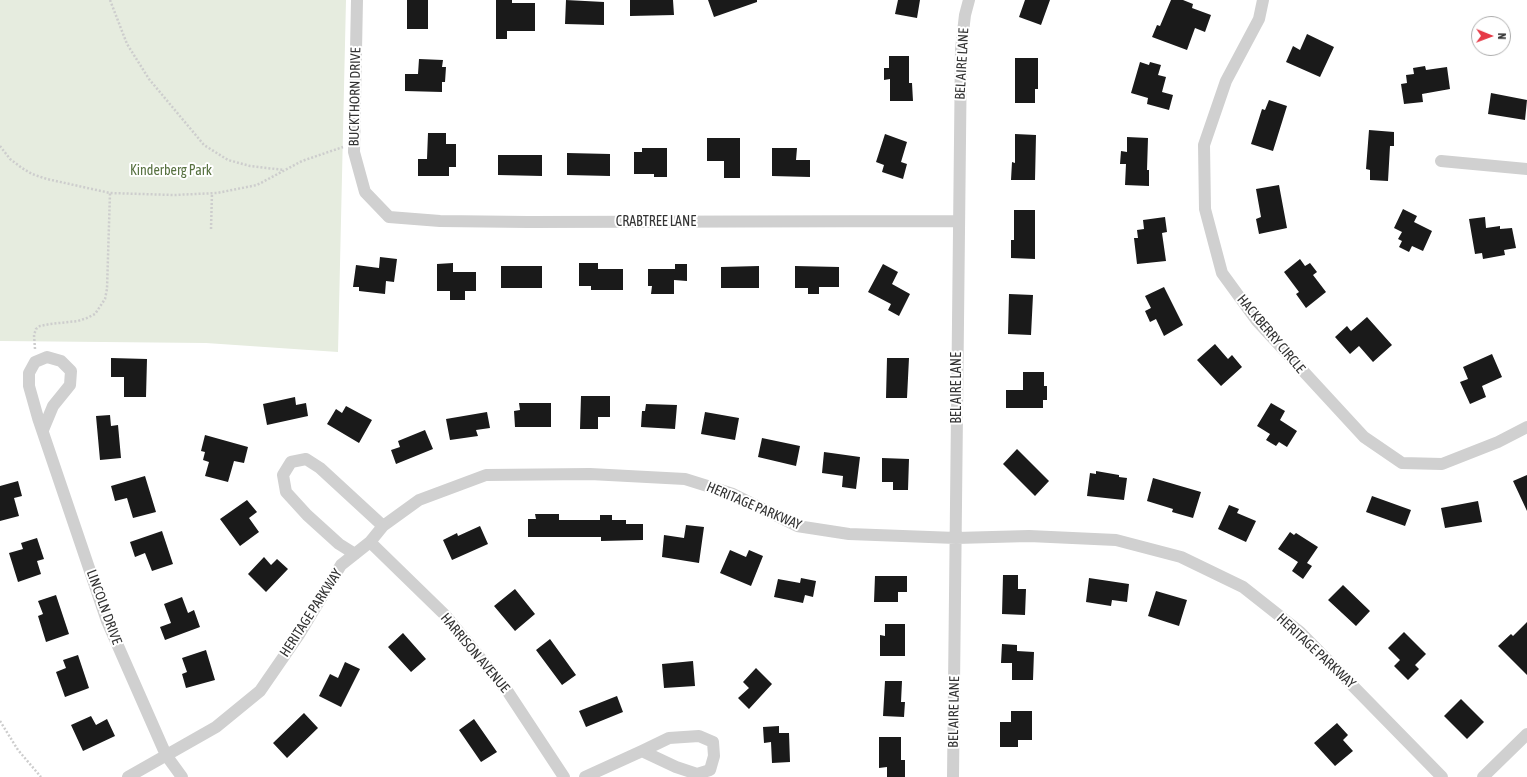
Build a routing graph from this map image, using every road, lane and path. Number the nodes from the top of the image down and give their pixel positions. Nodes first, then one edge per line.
1 (110, 0) edge
2 (357, 0) edge
3 (969, 0) edge
4 (1263, 0) edge
5 (354, 144) junction
6 (0, 146) edge
7 (1441, 161) dead end
8 (1527, 169) edge
9 (284, 170) junction
10 (365, 192) joint
11 (110, 193) junction
12 (212, 193) junction
13 (958, 221) junction
14 (211, 229) dead end
15 (35, 362) junction
16 (1527, 427) edge
17 (42, 430) junction
18 (383, 526) junction
19 (956, 538) junction
20 (370, 542) junction
21 (355, 554) junction
22 (0, 721) edge
23 (1527, 734) edge
24 (642, 751) junction
25 (166, 755) junction
26 (41, 777) edge
27 (128, 777) edge
28 (182, 777) edge
29 (564, 777) edge
30 (585, 777) edge
31 (953, 777) edge
32 (1442, 777) edge
33 (1483, 777) edge

1 - 9 path
2 - 5 street, BUCKTHORN DRIVE
3 - 13 street, BEL AIRE LANE
4 - 16 street, HACKBERRY CIRCLE
5 - 9 path
5 - 10 street, BUCKTHORN DRIVE
6 - 11 path
7 - 8 street
9 - 12 path
10 - 13 street, CRABTREE LANE
11 - 12 path
11 - 15 path
12 - 14 path
13 - 19 street, BEL AIRE LANE
15 - 17 street, LINCOLN DRIVE
15 - 17 street
17 - 25 street, LINCOLN DRIVE
18 - 19 street, HERITAGE PARKWAY
18 - 20 street, HERITAGE PARKWAY
18 - 21 street
19 - 31 street, BEL AIRE LANE
19 - 32 street, HERITAGE PARKWAY
20 - 21 street, HERITAGE PARKWAY
20 - 29 street, HARRISON AVENUE
21 - 25 street, HERITAGE PARKWAY
22 - 26 path
23 - 33 street
24 - 24 street
24 - 30 street
25 - 27 street, HERITAGE PARKWAY
25 - 28 street, LINCOLN DRIVE

